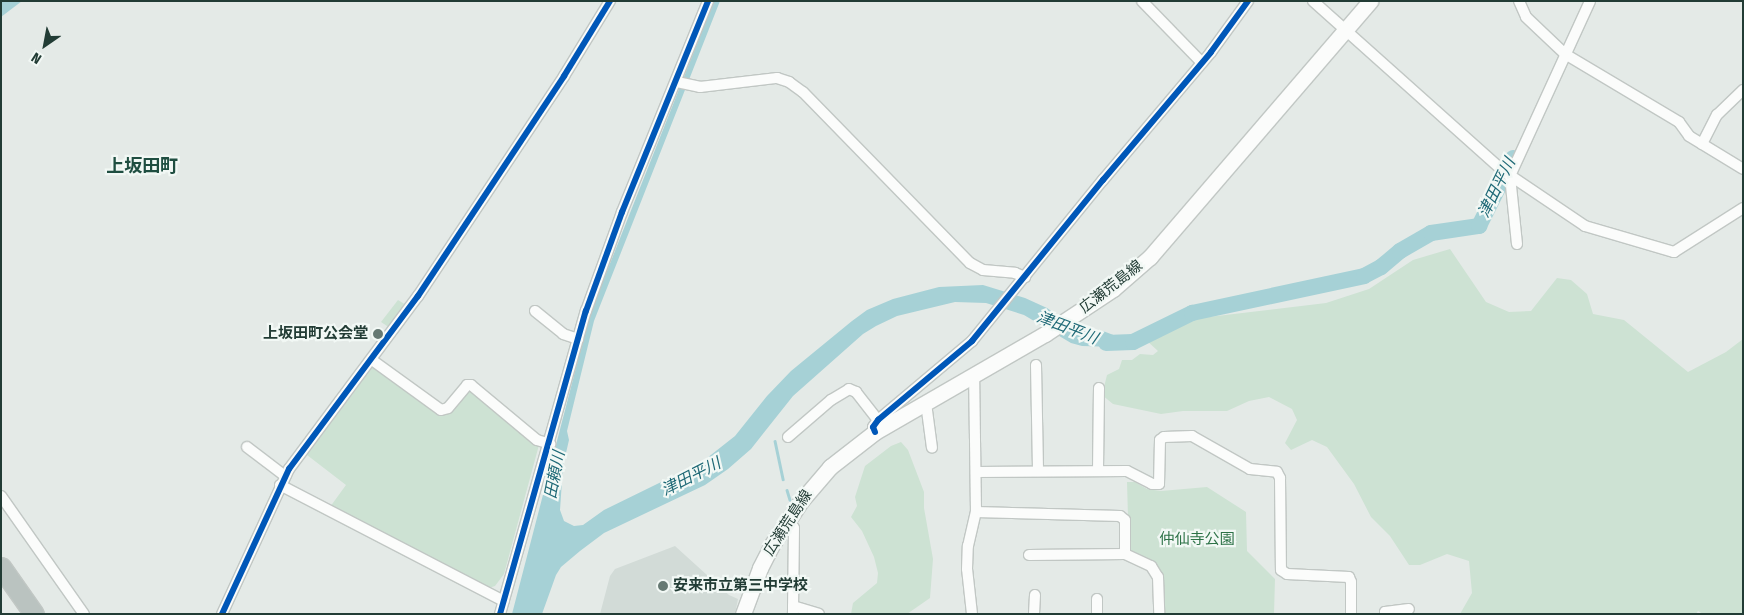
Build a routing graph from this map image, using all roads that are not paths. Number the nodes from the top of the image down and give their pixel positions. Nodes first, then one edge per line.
1 (610, 1) edge
2 (708, 1) edge
3 (1142, 1) edge
4 (1248, 1) edge
5 (1313, 1) edge
6 (1370, 1) edge
7 (1519, 1) edge
8 (1590, 1) edge
9 (1345, 31) junction
10 (1564, 52) junction
11 (1202, 63) junction
12 (682, 84) junction
13 (1743, 90) edge
14 (1702, 144) junction
15 (1743, 169) edge
16 (1507, 173) junction
17 (1743, 208) edge
18 (1517, 244) dead end
19 (1025, 277) junction
20 (535, 311) dead end
21 (578, 340) junction
22 (372, 360) junction
23 (1036, 365) dead end
24 (974, 375) junction
25 (1098, 388) dead end
26 (926, 403) junction
27 (876, 426) junction
28 (788, 437) dead end
29 (550, 444) junction
30 (247, 448) dead end
31 (932, 448) dead end
32 (1098, 470) junction
33 (1038, 471) junction
34 (976, 472) junction
35 (282, 480) junction
36 (1, 496) edge
37 (976, 512) junction
38 (787, 518) junction
39 (1125, 554) junction
40 (1028, 555) dead end
41 (1, 567) edge
42 (1, 579) edge
43 (1035, 595) dead end
44 (1097, 599) dead end
45 (504, 601) junction
46 (1409, 609) dead end
47 (793, 610) edge
48 (26, 614) edge
49 (34, 614) edge
50 (84, 614) edge
51 (222, 614) edge
52 (500, 614) edge
53 (744, 614) edge
54 (819, 614) edge
55 (972, 614) edge
56 (1034, 614) edge
57 (1097, 614) edge
58 (1159, 614) edge
59 (1351, 614) edge
60 (1385, 614) edge

1 - 22 street
2 - 12 street
3 - 11 street
4 - 11 street
5 - 9 street
6 - 9 main road, 広瀬荒島線
7 - 10 street
8 - 10 street
9 - 16 street
9 - 24 main road, 広瀬荒島線
10 - 14 street
10 - 16 street
11 - 19 street
12 - 19 street
12 - 21 street
13 - 14 street
14 - 15 street
16 - 17 street
16 - 18 street
19 - 27 street
20 - 21 street
21 - 29 street
22 - 29 street
22 - 35 street
23 - 33 street
24 - 26 main road, 広瀬荒島線
24 - 34 street
25 - 32 street
26 - 27 main road, 広瀬荒島線
26 - 31 street
27 - 28 street
27 - 38 main road, 広瀬荒島線
29 - 45 street
30 - 35 street
32 - 33 street
32 - 59 street
33 - 34 street
34 - 37 street
35 - 45 street
35 - 51 street
36 - 50 street
37 - 39 street
37 - 55 street
38 - 47 street
38 - 53 main road, 広瀬荒島線
39 - 40 street
39 - 58 street
41 - 49 highway
42 - 48 highway
43 - 56 street
44 - 57 street
45 - 52 street
46 - 60 street
47 - 54 street

